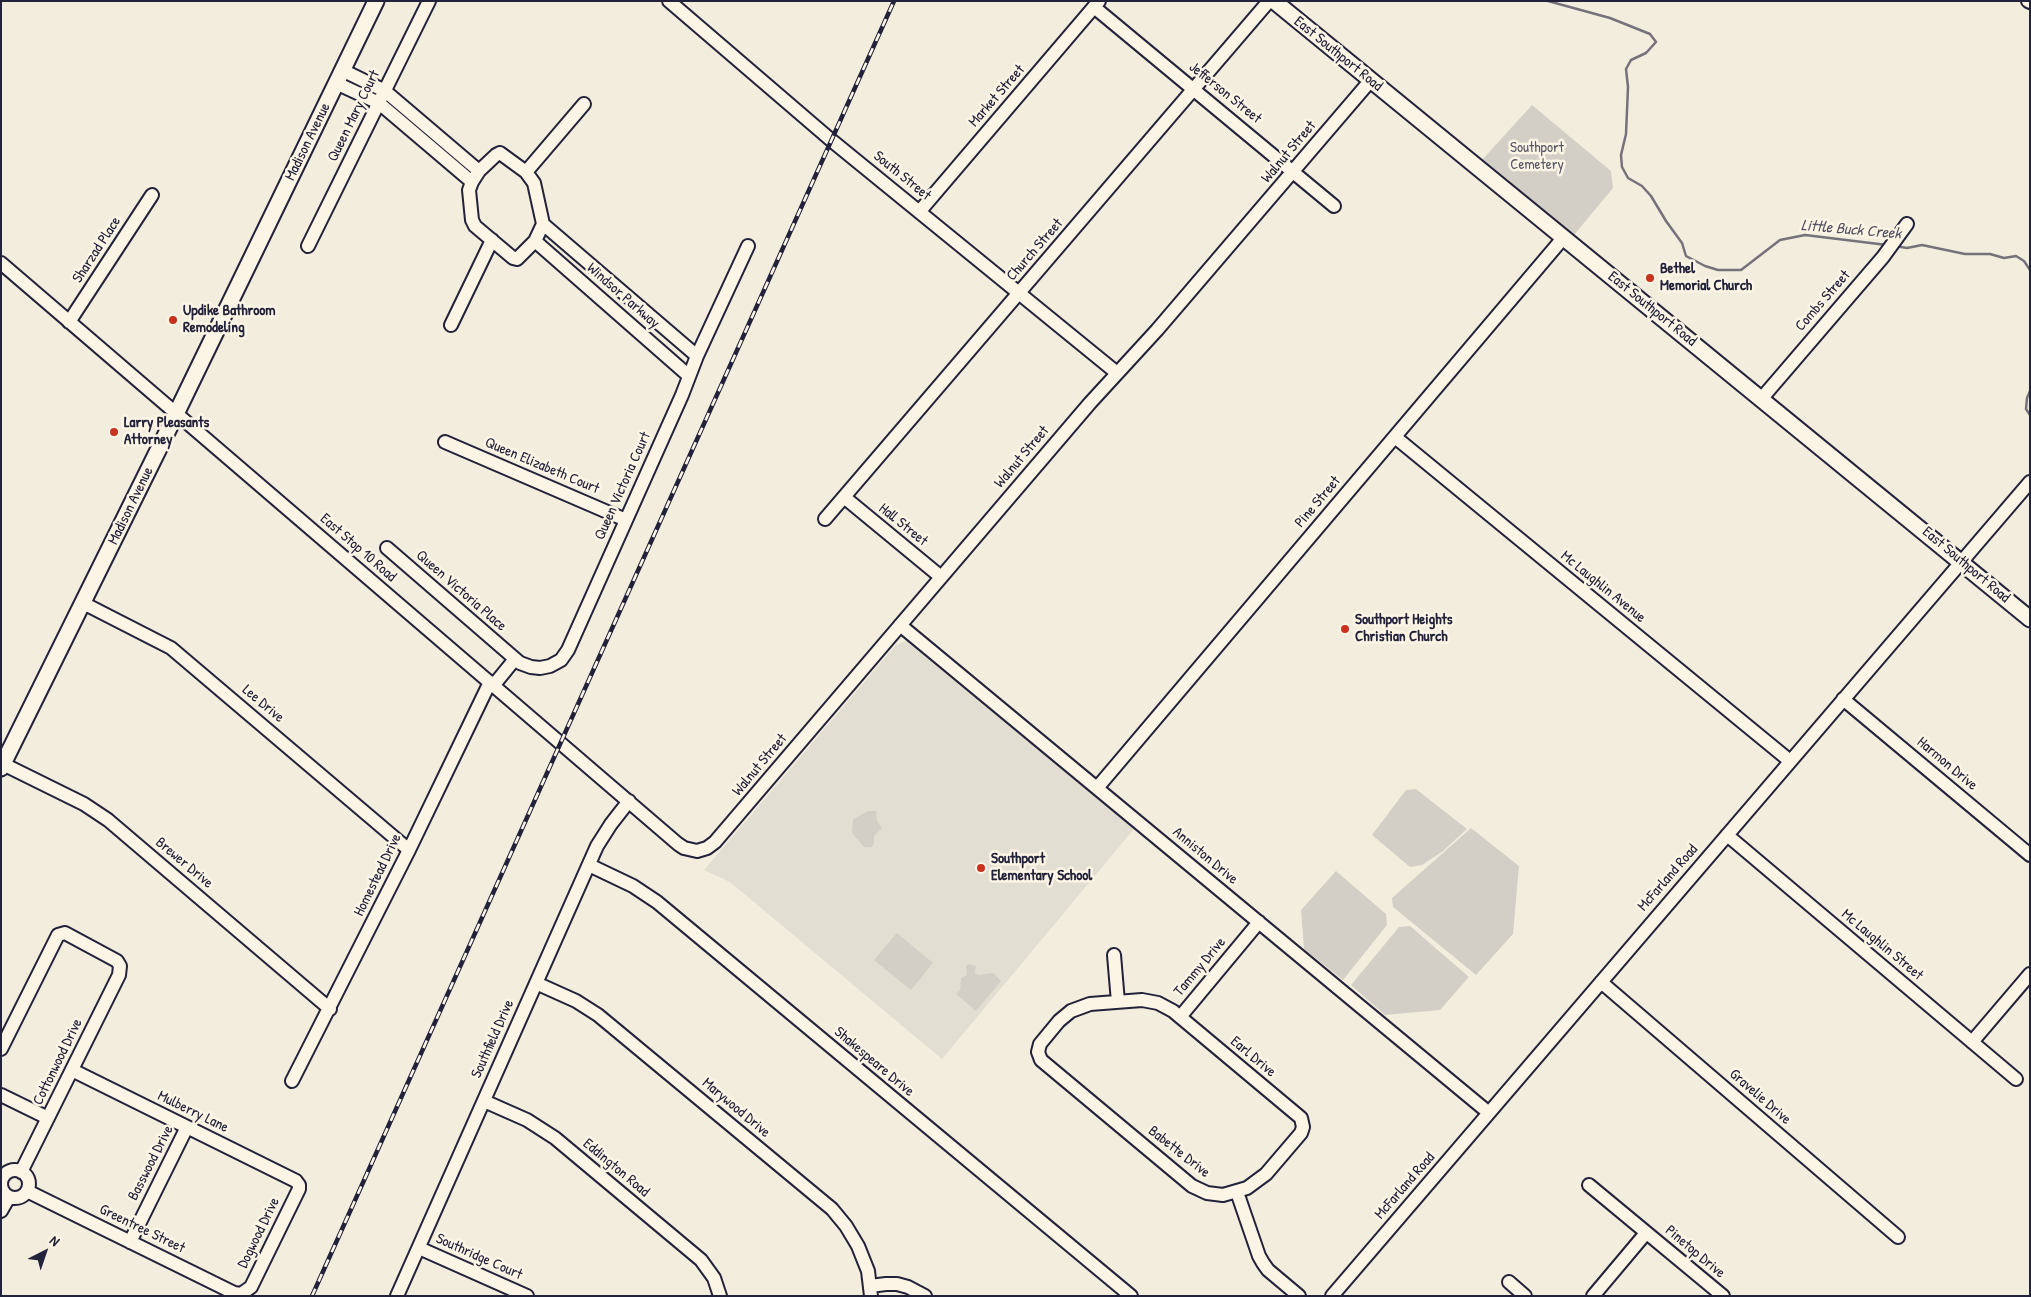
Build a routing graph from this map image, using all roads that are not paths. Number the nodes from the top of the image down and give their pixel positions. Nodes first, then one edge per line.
1 (376, 1) edge
2 (429, 1) edge
3 (669, 1) edge
4 (1269, 1) edge
5 (1274, 1) edge
6 (1097, 4) edge
7 (339, 76) junction
8 (1371, 80) junction
9 (1194, 89) junction
10 (385, 90) junction
11 (379, 103) junction
12 (584, 104) dead end
13 (479, 171) junction
14 (1294, 171) junction
15 (526, 172) junction
16 (472, 182) junction
17 (152, 195) dead end
18 (1334, 206) dead end
19 (919, 212) junction
20 (543, 224) junction
21 (1907, 224) dead end
22 (1564, 237) junction
23 (492, 240) junction
24 (534, 241) junction
25 (308, 246) dead end
26 (748, 246) dead end
27 (1, 264) edge
28 (1019, 293) junction
29 (69, 322) junction
30 (452, 325) dead end
31 (697, 356) junction
32 (1117, 372) junction
33 (689, 376) junction
34 (1762, 398) junction
35 (176, 414) junction
36 (1395, 437) junction
37 (445, 442) dead end
38 (2030, 482) edge
39 (844, 497) junction
40 (626, 520) junction
41 (825, 520) dead end
42 (387, 548) dead end
43 (1961, 561) junction
44 (942, 577) junction
45 (83, 603) junction
46 (2030, 619) edge
47 (900, 625) junction
48 (515, 658) junction
49 (491, 684) junction
50 (1843, 699) junction
51 (1790, 761) junction
52 (2, 766) edge
53 (1097, 788) junction
54 (629, 801) junction
55 (1726, 835) junction
56 (409, 850) junction
57 (697, 851) joint
58 (2030, 855) edge
59 (589, 865) junction
60 (1259, 922) junction
61 (1114, 955) dead end
62 (2030, 974) edge
63 (1601, 982) junction
64 (536, 983) junction
65 (1118, 1002) junction
66 (330, 1009) junction
67 (1180, 1017) junction
68 (1972, 1042) junction
69 (1, 1049) edge
70 (1038, 1054) joint
71 (72, 1070) junction
72 (2016, 1079) dead end
73 (292, 1081) dead end
74 (1, 1095) edge
75 (484, 1101) junction
76 (1489, 1113) junction
77 (48, 1118) junction
78 (187, 1127) junction
79 (21, 1172) junction
80 (2, 1178) edge
81 (298, 1184) joint
82 (1589, 1185) dead end
83 (27, 1191) junction
84 (1237, 1192) junction
85 (9, 1196) junction
86 (1, 1212) edge
87 (1646, 1233) junction
88 (1898, 1236) dead end
89 (130, 1242) junction
90 (419, 1248) junction
91 (1509, 1282) dead end
92 (871, 1291) edge
93 (244, 1293) joint
94 (397, 1296) edge
95 (527, 1296) edge
96 (720, 1296) edge
97 (925, 1296) edge
98 (1131, 1296) edge
99 (1299, 1296) edge
100 (1332, 1296) edge
101 (1525, 1296) edge
102 (1593, 1296) edge
103 (1723, 1296) edge

1 - 7 main road, Madison Avenue
2 - 10 street, Queen Mary Court
3 - 19 street, South Street
4 - 9 street, Church Street
5 - 8 main road, East Southport Road
6 - 9 street, Jefferson Street
6 - 19 street, Market Street
7 - 10 street
7 - 11 street
7 - 35 main road, Madison Avenue
8 - 14 street, Walnut Street
8 - 22 main road, East Southport Road
9 - 14 street, Jefferson Street
9 - 28 street, Church Street
10 - 11 street, Queen Mary Court
10 - 13 street
11 - 16 street
11 - 25 street, Queen Mary Court
12 - 15 street
13 - 15 street
13 - 16 street
14 - 18 street, Jefferson Street
14 - 32 street, Walnut Street
15 - 20 street
16 - 23 street
17 - 29 street, Sharzad Place
19 - 28 street, South Street
20 - 24 street
20 - 31 street, Windsor Parkway
21 - 34 street, Combs Street
22 - 34 main road, East Southport Road
22 - 36 street, Pine Street
23 - 24 street
23 - 30 street
24 - 33 street, Windsor Parkway
26 - 31 street, Queen Victoria Court
27 - 29 street, East Stop 10 Road
28 - 32 street, South Street
28 - 39 street, Church Street
29 - 35 street, East Stop 10 Road
31 - 33 street, Queen Victoria Court
32 - 44 street, Walnut Street
33 - 40 street, Queen Victoria Court
34 - 43 main road, East Southport Road
35 - 45 main road, Madison Avenue
35 - 49 street, East Stop 10 Road
36 - 51 street, Mc Laughlin Avenue
36 - 53 street, Pine Street
37 - 40 street, Queen Elizabeth Court
38 - 43 street, McFarland Road
39 - 41 street, Church Street
39 - 44 street, Hall Street
40 - 48 street, Queen Victoria Court
42 - 48 street, Queen Victoria Place
43 - 46 main road, East Southport Road
43 - 50 street, McFarland Road
44 - 47 street, Walnut Street
45 - 52 main road, Madison Avenue
45 - 56 street, Lee Drive
47 - 53 street, Anniston Drive
47 - 57 street, Walnut Street
48 - 49 street
49 - 54 street, East Stop 10 Road
49 - 56 street, Homestead Drive
50 - 51 street, McFarland Road
50 - 58 street, Harmon Drive
51 - 55 street, McFarland Road
52 - 66 street, Brewer Drive
53 - 60 street, Anniston Drive
54 - 57 street, East Stop 10 Road
54 - 59 street, Southfield Drive
55 - 63 street, McFarland Road
55 - 68 street, Mc Laughlin Street
56 - 66 street, Homestead Drive
59 - 64 street, Southfield Drive
59 - 98 street, Shakespeare Drive
60 - 67 street, Tammy Drive
60 - 76 street, Anniston Drive
61 - 65 street
62 - 68 street
63 - 76 street, McFarland Road
63 - 88 street, Gravelie Drive
64 - 75 street, Southfield Drive
64 - 92 street, Marywood Drive
65 - 67 street, Tammy Drive
65 - 70 street, Tammy Drive
66 - 73 street, Homestead Drive
67 - 84 street, Earl Drive
68 - 72 street, Mc Laughlin Street
69 - 71 street, Cottonwood Drive
70 - 84 street, Babette Drive
71 - 77 street, Cottonwood Drive
71 - 78 street, Mulberry Lane
74 - 77 street
75 - 90 street, Southfield Drive
75 - 96 street, Eddington Road
76 - 100 street, McFarland Road
77 - 79 street, Cottonwood Drive
78 - 81 street, Mulberry Lane
78 - 89 street, Basswood Drive
79 - 80 street
79 - 83 street
80 - 85 street
81 - 93 street, Dogwood Drive
82 - 87 street, Pinetop Drive
83 - 85 street
83 - 89 street, Greentree Street
84 - 99 street
85 - 86 street
87 - 102 street
87 - 103 street, Pinetop Drive
89 - 93 street, Greentree Street
90 - 94 street, Southfield Drive
90 - 95 street, Southridge Court
91 - 101 street
92 - 97 street

